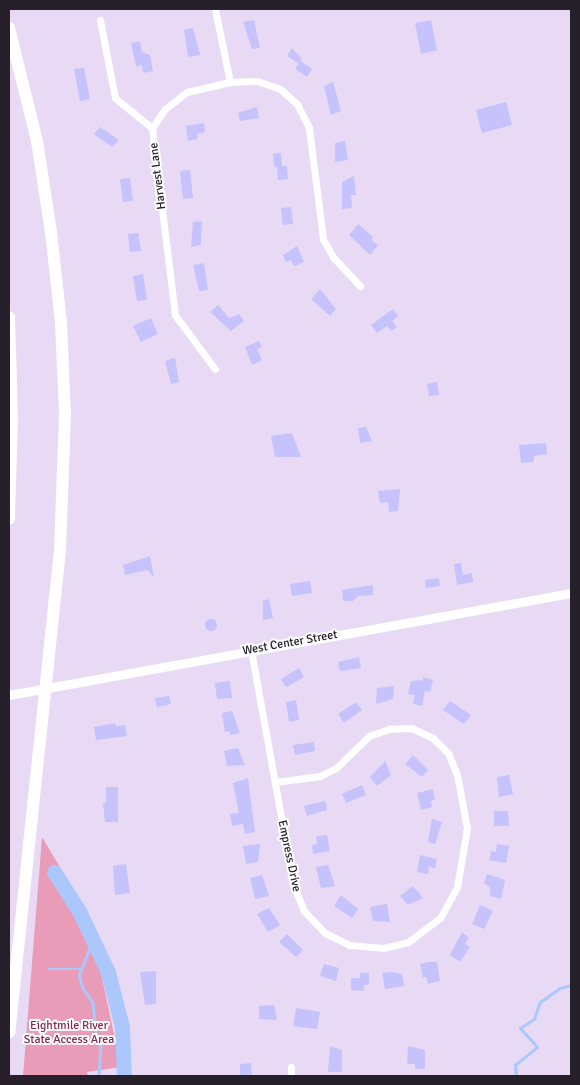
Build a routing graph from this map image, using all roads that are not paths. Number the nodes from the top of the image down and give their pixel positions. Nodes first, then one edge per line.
1 (215, 9) edge
2 (100, 20) dead end
3 (9, 28) edge
4 (230, 82) junction
5 (152, 128) junction
6 (360, 286) dead end
7 (9, 316) edge
8 (215, 369) dead end
9 (9, 519) edge
10 (571, 593) edge
11 (252, 650) junction
12 (9, 696) edge
13 (275, 782) junction
14 (9, 1032) edge
15 (291, 1067) dead end
16 (291, 1076) edge

1 - 4 street
2 - 5 street
3 - 14 highway
4 - 5 street, Harvest Lane
4 - 6 street, Harvest Lane
5 - 8 street, Harvest Lane
7 - 9 highway
10 - 11 street, West Center Street
11 - 12 street, West Center Street
11 - 13 street, Empress Drive
13 - 13 street, Empress Drive
15 - 16 street

